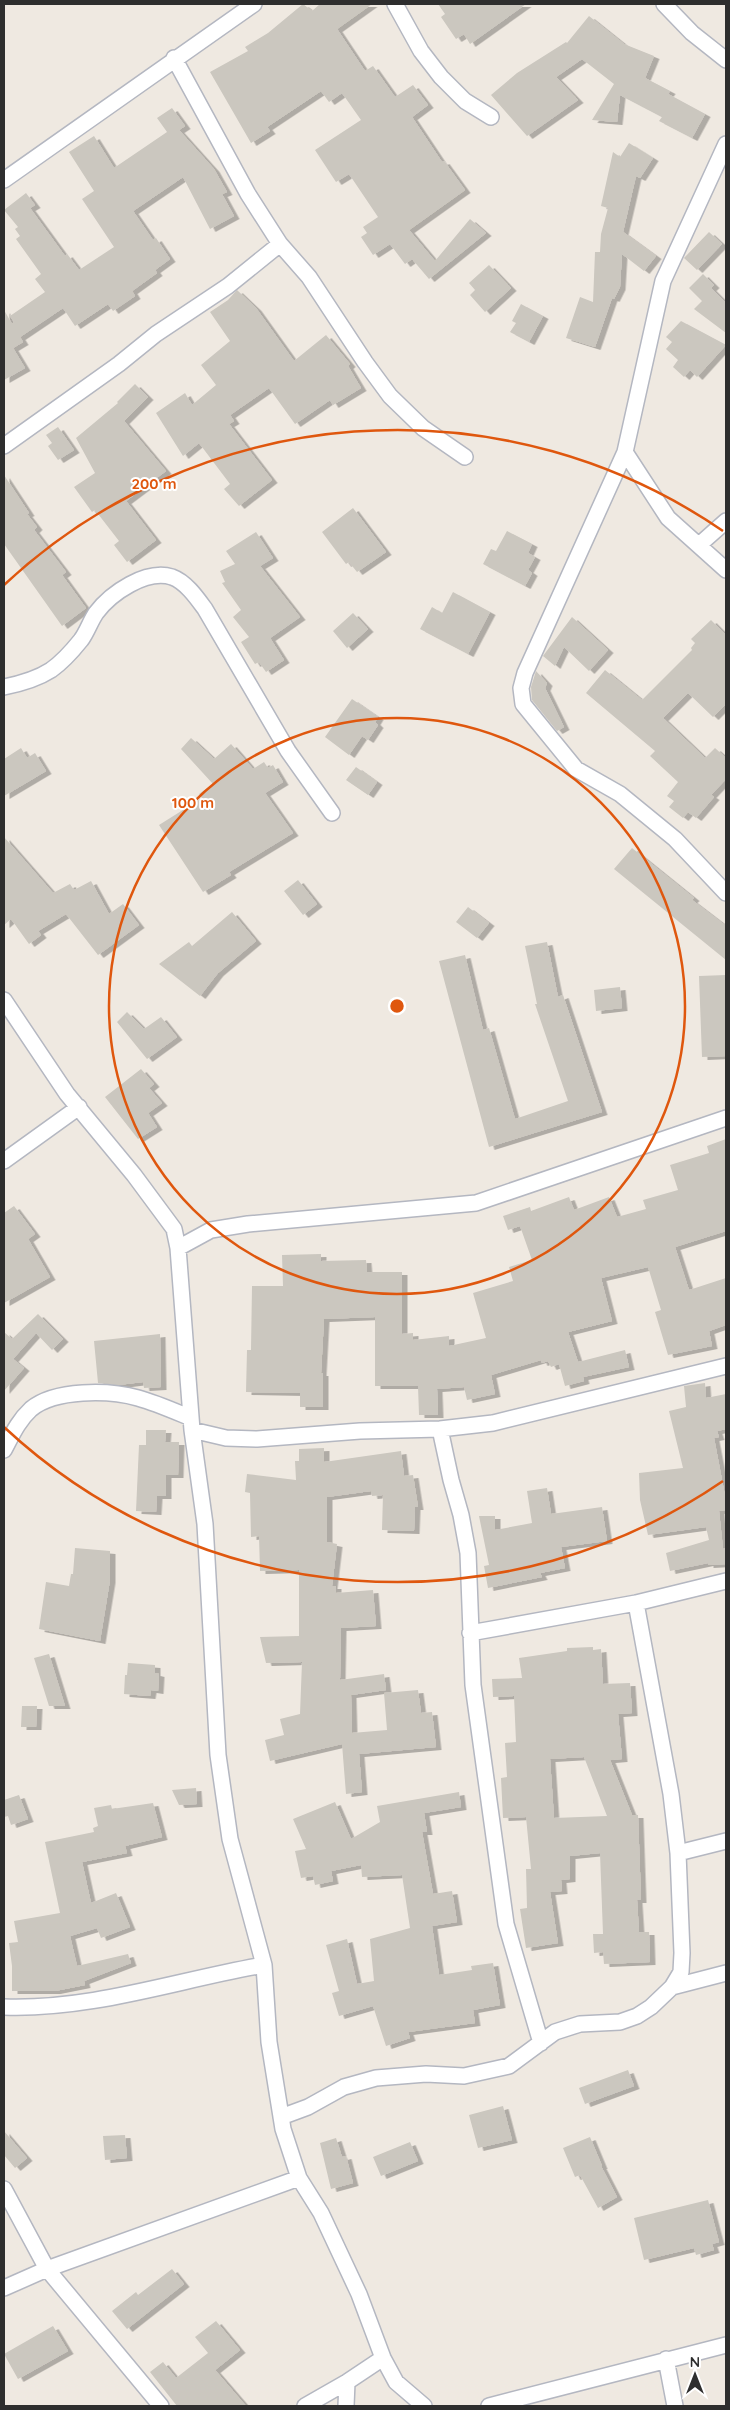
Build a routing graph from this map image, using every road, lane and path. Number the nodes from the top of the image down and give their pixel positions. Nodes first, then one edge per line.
1 (254, 4) edge
2 (395, 4) edge
3 (664, 4) edge
4 (174, 58) junction
5 (726, 60) edge
6 (491, 117) dead end
7 (726, 144) edge
8 (4, 180) edge
9 (280, 244) junction
10 (4, 446) edge
11 (625, 452) junction
12 (465, 457) dead end
13 (726, 521) edge
14 (699, 545) junction
15 (726, 570) edge
16 (4, 687) edge
17 (332, 813) dead end
18 (726, 893) edge
19 (4, 1000) edge
20 (79, 1107) junction
21 (726, 1118) edge
22 (4, 1161) edge
23 (178, 1248) junction
24 (726, 1366) edge
25 (192, 1424) junction
26 (440, 1429) junction
27 (4, 1450) edge
28 (726, 1581) edge
29 (636, 1603) junction
30 (470, 1633) junction
31 (726, 1841) edge
32 (678, 1853) junction
33 (264, 1965) junction
34 (726, 1973) edge
35 (672, 1986) junction
36 (4, 2007) edge
37 (541, 2043) junction
38 (281, 2116) junction
39 (299, 2178) junction
40 (4, 2189) edge
41 (47, 2268) junction
42 (4, 2288) edge
43 (726, 2344) edge
44 (383, 2358) junction
45 (666, 2359) junction
46 (347, 2382) junction
47 (161, 2406) edge
48 (305, 2406) edge
49 (346, 2406) edge
50 (424, 2406) edge
51 (488, 2406) edge
52 (675, 2406) edge

1 - 4 street
2 - 6 street
3 - 5 street
4 - 8 street
4 - 9 street
7 - 11 street
9 - 10 street
9 - 12 street
11 - 14 street
11 - 18 street
13 - 14 street
14 - 15 street
16 - 17 street
19 - 20 street
20 - 22 street
20 - 23 street
21 - 23 street
23 - 25 street
24 - 26 street
25 - 26 street
25 - 27 street
25 - 33 street
26 - 30 street
28 - 29 street
29 - 30 street
29 - 32 street
30 - 37 street
31 - 32 street
32 - 35 street
33 - 36 street
33 - 38 street
34 - 35 street
35 - 37 street
37 - 38 street
38 - 39 street
39 - 41 street
39 - 44 street
40 - 41 street
41 - 42 street
41 - 47 street
43 - 45 street
44 - 46 street
44 - 50 street
45 - 51 street
45 - 52 street
46 - 48 street
46 - 49 street

